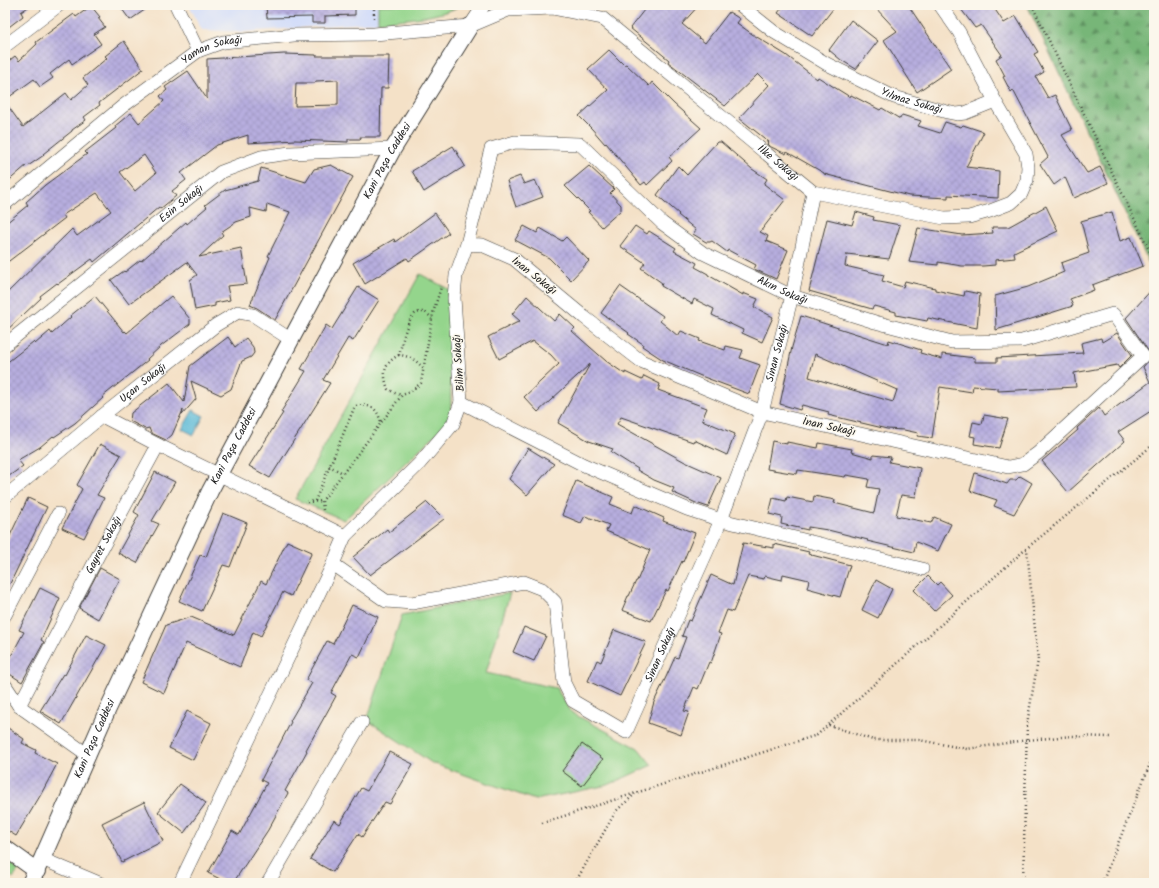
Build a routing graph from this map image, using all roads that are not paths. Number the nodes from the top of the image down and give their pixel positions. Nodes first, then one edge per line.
1 (59, 5) edge
2 (176, 5) edge
3 (484, 5) edge
4 (740, 5) edge
5 (940, 5) edge
6 (470, 26) junction
7 (5, 46) edge
8 (198, 51) junction
9 (995, 102) junction
10 (393, 149) junction
11 (491, 149) joint
12 (813, 192) junction
13 (5, 204) edge
14 (467, 244) junction
15 (792, 296) junction
16 (1113, 314) joint
17 (290, 339) junction
18 (5, 345) edge
19 (461, 402) junction
20 (762, 412) junction
21 (102, 416) junction
22 (158, 445) junction
23 (220, 474) junction
24 (5, 497) edge
25 (58, 514) dead end
26 (721, 520) junction
27 (344, 536) junction
28 (333, 564) junction
29 (922, 569) dead end
30 (5, 615) edge
31 (5, 685) edge
32 (19, 706) junction
33 (362, 722) dead end
34 (88, 755) junction
35 (5, 848) edge
36 (36, 871) edge
37 (99, 883) edge
38 (180, 883) edge
39 (268, 883) edge

1 - 7 street
2 - 8 street
3 - 6 street
4 - 9 street, Yılmaz Sokağı
5 - 9 street
6 - 8 street, Yaman Sokağı
6 - 10 street, Kani Paşa Caddesi
6 - 12 street, İlke Sokağı
8 - 13 street, Yaman Sokağı
9 - 12 street, İlke Sokağı
10 - 17 street, Kani Paşa Caddesi
10 - 18 street, Esin Sokağı
11 - 14 street, Bilim Sokağı
11 - 15 street, Akın Sokağı
12 - 15 street, Sinan Sokağı
14 - 19 street, Bilim Sokağı
14 - 20 street, İnan Sokağı
15 - 16 street, Akın Sokağı
15 - 20 street, Sinan Sokağı
16 - 20 street, İnan Sokağı
17 - 21 street, Uçan Sokağı
17 - 23 street, Kani Paşa Caddesi
19 - 26 street
19 - 27 street, Bilim Sokağı
20 - 26 street, Sinan Sokağı
21 - 22 street
21 - 24 street, Uçan Sokağı
22 - 23 street
22 - 32 street, Gayret Sokağı
23 - 27 street
23 - 34 street, Kani Paşa Caddesi
25 - 30 street
26 - 28 street, Sinan Sokağı
26 - 29 street
27 - 28 street
28 - 38 street
31 - 32 street
32 - 34 street
33 - 39 street
34 - 36 street, Kani Paşa Caddesi
35 - 36 street
36 - 37 street

